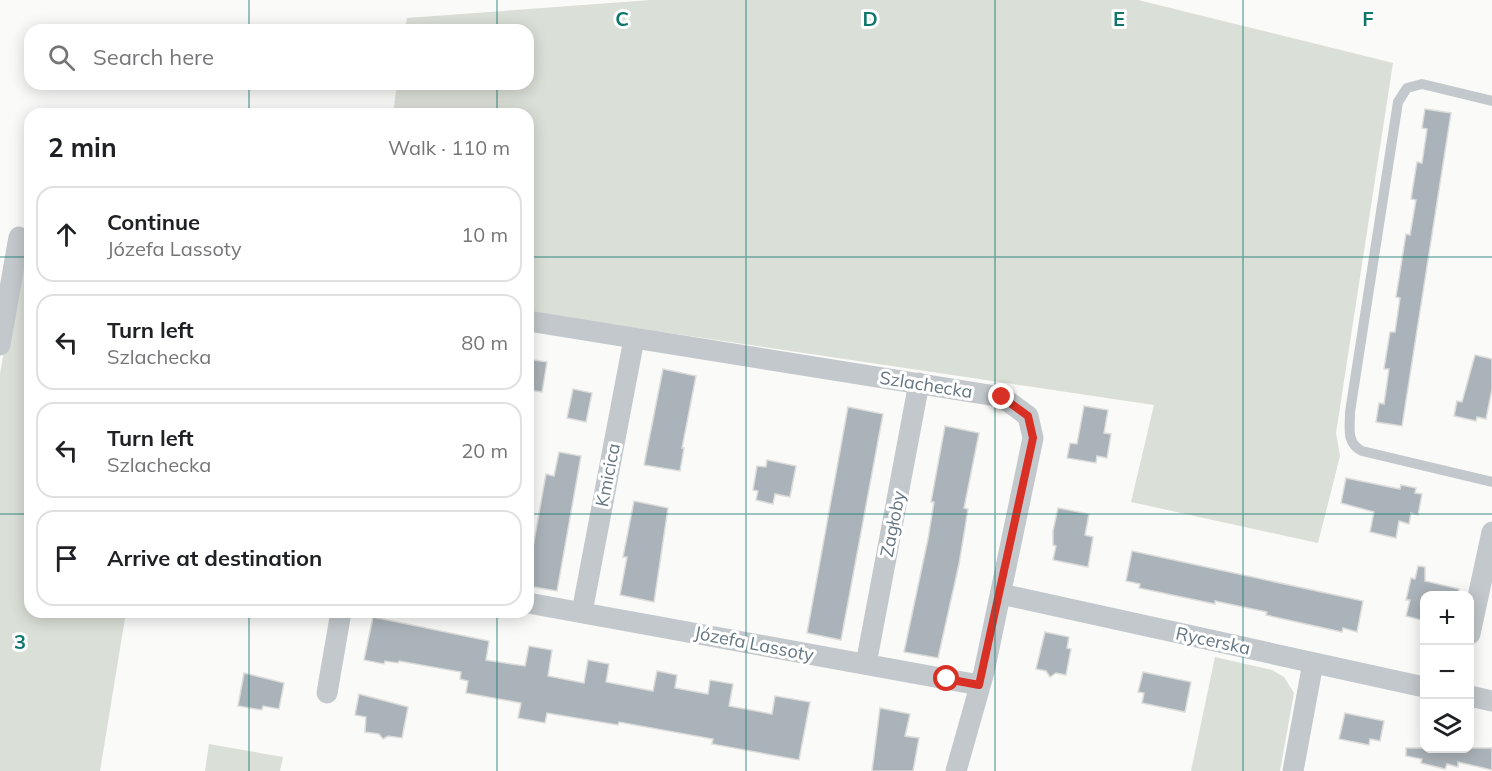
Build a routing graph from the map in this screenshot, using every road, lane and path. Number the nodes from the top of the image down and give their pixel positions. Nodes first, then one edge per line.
1 (1492, 101) edge
2 (16, 237) edge
3 (534, 322) edge
4 (634, 339) junction
5 (0, 345) edge
6 (919, 384) junction
7 (1492, 482) edge
8 (1492, 532) edge
9 (1001, 594) junction
10 (534, 604) edge
11 (582, 612) junction
12 (1474, 615) edge
13 (340, 618) edge
14 (1313, 663) junction
15 (866, 664) junction
16 (979, 685) junction
17 (1420, 686) edge
18 (327, 693) dead end
19 (1474, 697) edge
20 (1492, 700) edge
21 (956, 771) edge
22 (1293, 771) edge

1 - 7 lane
2 - 5 street
3 - 4 street, Szlachecka
4 - 6 street, Szlachecka
4 - 11 street, Kmicica
6 - 9 street, Szlachecka
6 - 15 street, Zagłoby
8 - 12 street
9 - 14 street, Rycerska
9 - 16 street, Szlachecka
10 - 11 street, Józefa Lassoty
11 - 15 street, Józefa Lassoty
13 - 18 street
14 - 17 street, Rycerska
14 - 22 street
15 - 16 street, Józefa Lassoty
16 - 21 street, Szlachecka
19 - 20 street

